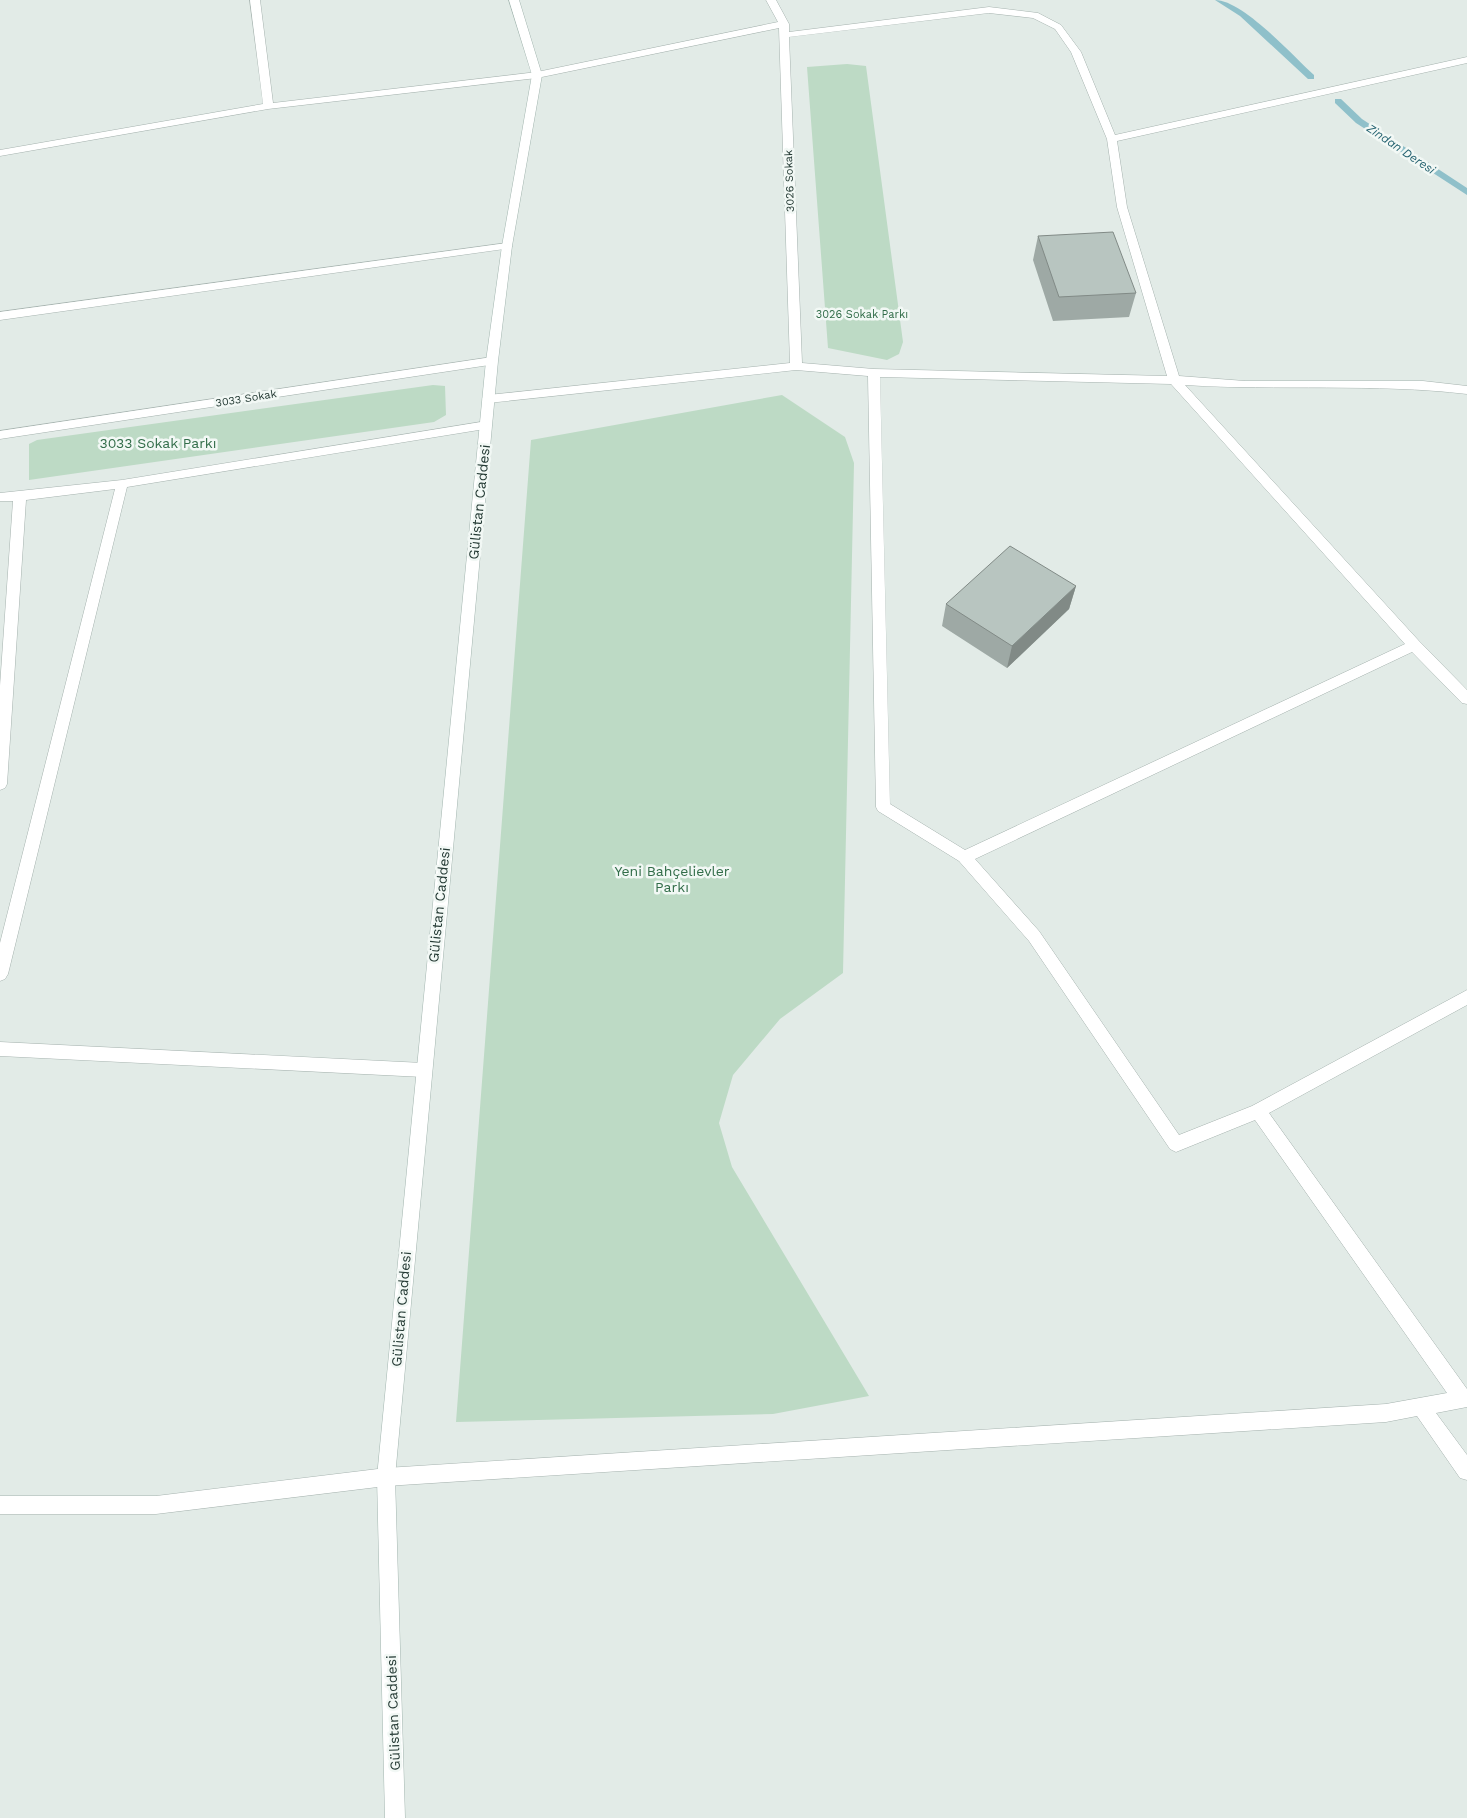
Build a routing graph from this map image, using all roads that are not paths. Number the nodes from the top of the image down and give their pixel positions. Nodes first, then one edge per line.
1 (254, 0) edge
2 (514, 0) edge
3 (771, 0) edge
4 (784, 24) junction
5 (784, 36) junction
6 (1467, 60) edge
7 (538, 75) junction
8 (268, 106) junction
9 (1112, 139) junction
10 (0, 153) edge
11 (507, 246) junction
12 (0, 316) edge
13 (492, 361) junction
14 (796, 366) junction
15 (874, 373) junction
16 (1174, 380) junction
17 (1467, 390) edge
18 (488, 399) junction
19 (486, 425) junction
20 (0, 435) edge
21 (122, 484) junction
22 (20, 496) junction
23 (0, 497) edge
24 (1414, 645) junction
25 (1467, 699) edge
26 (0, 784) edge
27 (964, 857) junction
28 (0, 974) edge
29 (1467, 998) edge
30 (0, 1049) edge
31 (423, 1070) junction
32 (1258, 1111) junction
33 (1465, 1399) edge
34 (1421, 1407) junction
35 (1467, 1471) edge
36 (386, 1477) junction
37 (0, 1505) edge
38 (395, 1818) edge

1 - 8 street
2 - 7 street, Gülistan Caddesi
3 - 4 street, 3026 Sokak
4 - 5 street, 3026 Sokak
4 - 7 street
5 - 9 street
5 - 14 street, 3026 Sokak
6 - 9 street
7 - 8 street
7 - 11 street, Gülistan Caddesi
8 - 10 street
9 - 16 street
11 - 12 street
11 - 13 street, Gülistan Caddesi
13 - 18 street, Gülistan Caddesi
13 - 20 street, 3033 Sokak
14 - 15 street
14 - 18 street
15 - 16 street
15 - 27 street
16 - 17 street
16 - 24 street
18 - 19 street, Gülistan Caddesi
19 - 21 street
19 - 31 street, Gülistan Caddesi
21 - 22 street
21 - 28 street
22 - 23 street
22 - 26 street
24 - 25 street
24 - 27 street
27 - 32 street
29 - 32 street
30 - 31 street
31 - 36 street, Gülistan Caddesi
32 - 33 street
33 - 34 street
34 - 35 street
34 - 36 street
36 - 37 street
36 - 38 street, Gülistan Caddesi

